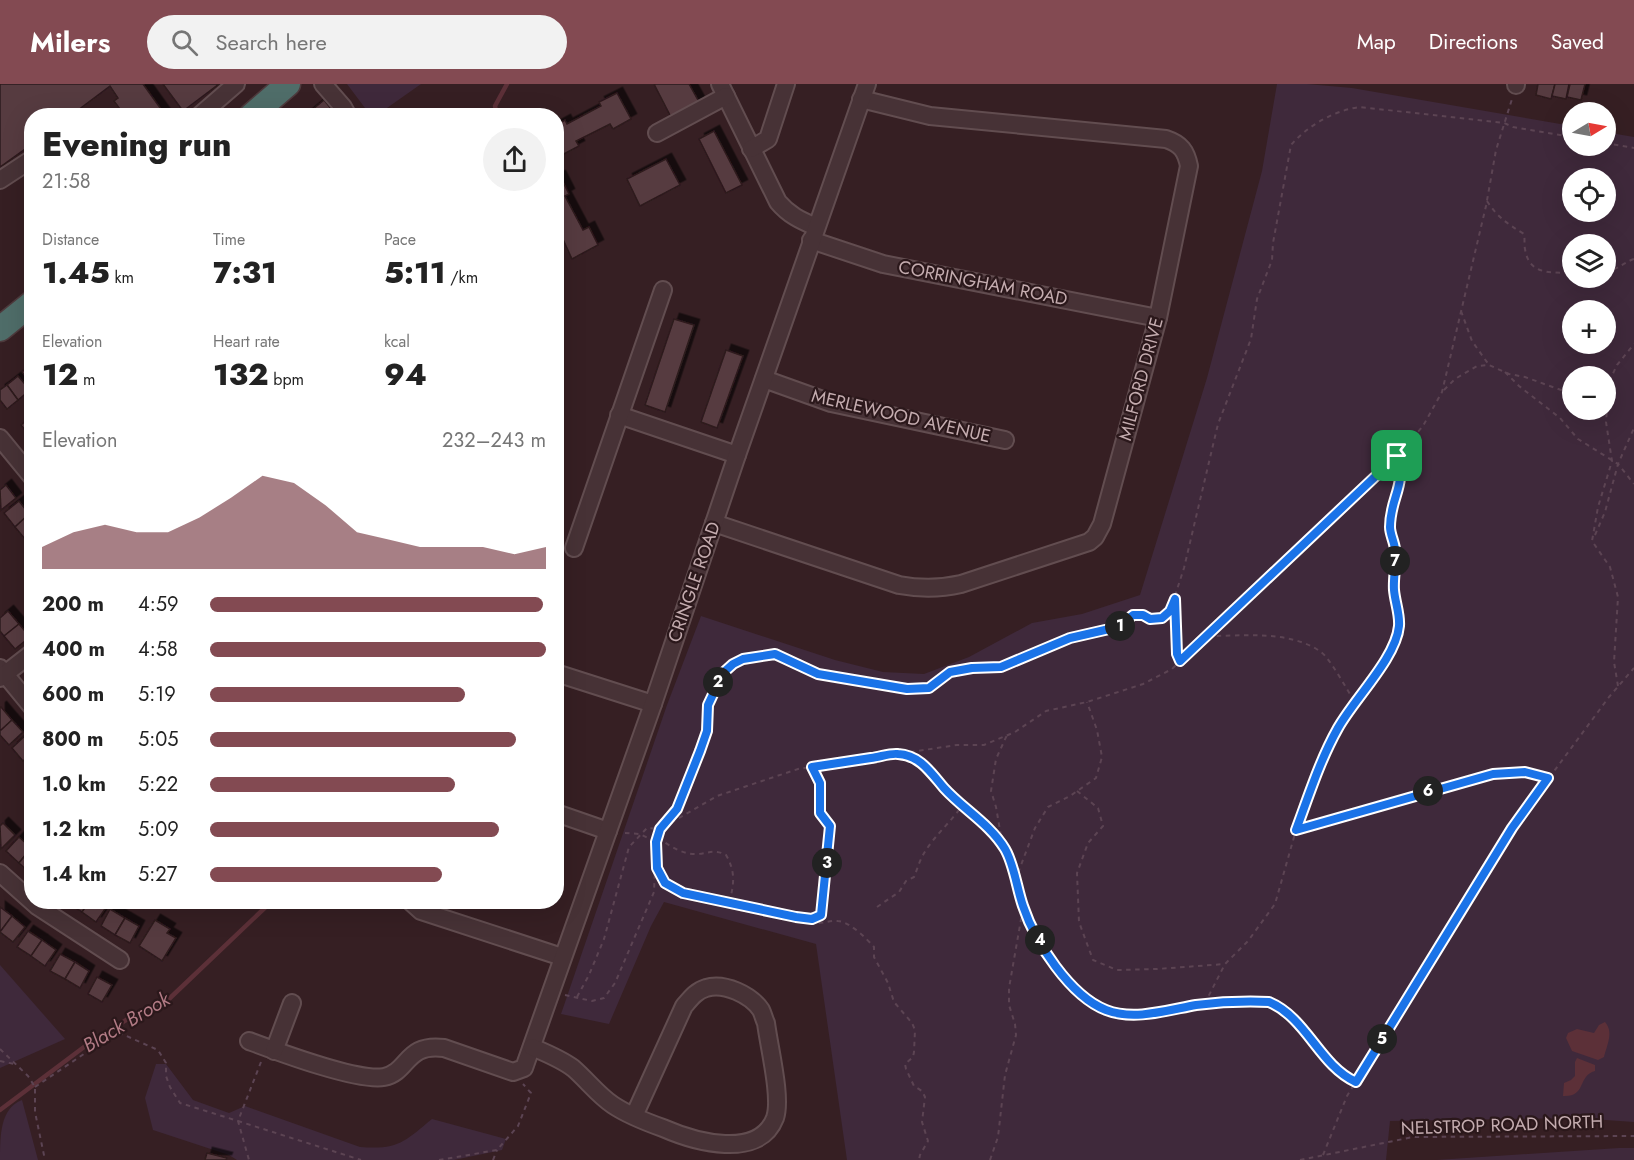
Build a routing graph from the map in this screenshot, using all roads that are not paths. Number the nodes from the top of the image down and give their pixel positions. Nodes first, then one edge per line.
1 (236, 84) edge
2 (288, 84) edge
3 (323, 84) edge
4 (786, 84) edge
5 (723, 90) edge
6 (864, 92) edge
7 (208, 108) edge
8 (261, 108) edge
9 (344, 108) edge
10 (657, 133) dead end
11 (751, 148) junction
12 (24, 164) edge
13 (0, 180) edge
14 (813, 234) junction
15 (663, 290) dead end
16 (24, 310) edge
17 (1158, 318) junction
18 (0, 329) edge
19 (764, 379) junction
20 (619, 415) junction
21 (0, 438) edge
22 (1005, 440) dead end
23 (737, 455) junction
24 (24, 467) edge
25 (714, 523) junction
26 (574, 548) dead end
27 (24, 658) edge
28 (2, 673) edge
29 (564, 676) edge
30 (24, 698) edge
31 (653, 704) junction
32 (564, 816) edge
33 (614, 832) junction
34 (0, 873) edge
35 (24, 894) edge
36 (42, 909) edge
37 (419, 909) edge
38 (562, 957) junction
39 (120, 960) dead end
40 (292, 1003) dead end
41 (249, 1041) dead end
42 (532, 1047) junction
43 (274, 1051) junction
44 (634, 1116) junction

1 - 7 street
2 - 8 highway
3 - 9 street
4 - 11 street
5 - 10 street
5 - 11 street, CORRINGHAM ROAD
6 - 14 street, CRINGLE ROAD
6 - 17 street, MILFORD DRIVE
11 - 14 street, CORRINGHAM ROAD
12 - 13 street
14 - 17 street, CORRINGHAM ROAD
14 - 19 street, CRINGLE ROAD
15 - 20 street
16 - 18 highway
17 - 25 street, MILFORD DRIVE
19 - 22 street, MERLEWOOD AVENUE
19 - 23 street, CRINGLE ROAD
20 - 23 street
20 - 26 street
21 - 24 street
23 - 25 street, CRINGLE ROAD
25 - 31 street, CRINGLE ROAD
27 - 28 street
28 - 30 street
29 - 31 street
31 - 33 street, CRINGLE ROAD
32 - 33 street
33 - 38 street, CRINGLE ROAD
34 - 35 street
36 - 39 street
37 - 38 street
38 - 42 street, CRINGLE ROAD
40 - 43 street
41 - 43 street
42 - 43 street, CRINGLE ROAD
42 - 44 street
44 - 44 street

